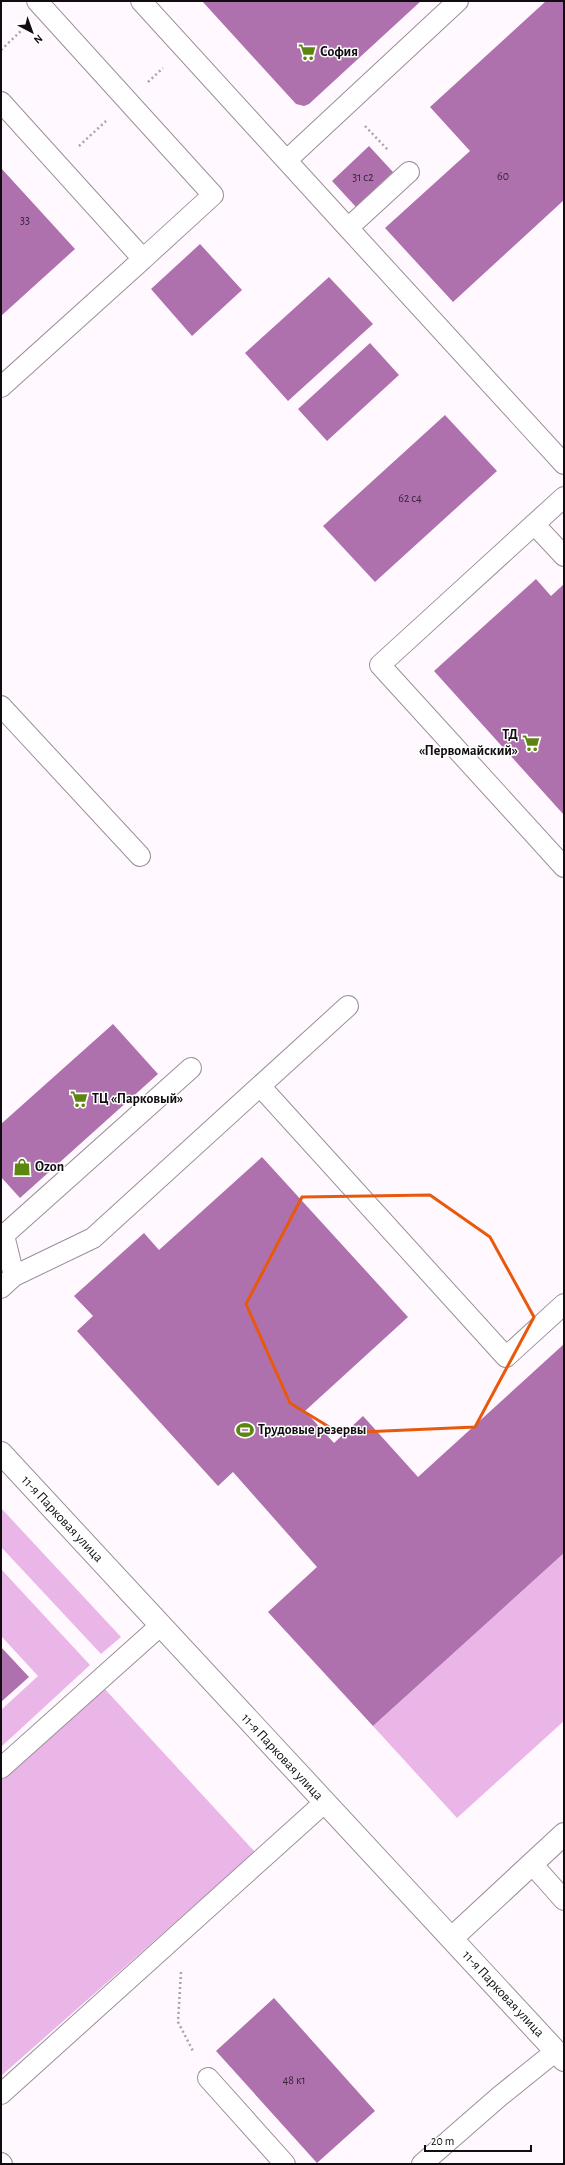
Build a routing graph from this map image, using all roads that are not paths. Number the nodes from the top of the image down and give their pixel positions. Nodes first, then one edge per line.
1 (37, 1) edge
2 (141, 1) edge
3 (458, 1) edge
4 (1, 102) edge
5 (287, 160) junction
6 (409, 172) road end
7 (348, 228) junction
8 (143, 259) junction
9 (1, 387) edge
10 (564, 464) edge
11 (564, 497) edge
12 (534, 524) junction
13 (564, 556) edge
14 (1, 706) edge
15 (140, 856) dead end
16 (564, 867) edge
17 (348, 1006) dead end
18 (191, 1068) dead end
19 (260, 1086) junction
20 (8, 1282) edge
21 (564, 1304) edge
22 (1, 1453) edge
23 (162, 1626) junction
24 (1, 1768) edge
25 (324, 1803) junction
26 (564, 1834) edge
27 (532, 1864) junction
28 (564, 1900) edge
29 (452, 1938) junction
30 (560, 2055) edge
31 (208, 2078) road end
32 (1, 2094) edge
33 (285, 2164) edge
34 (422, 2164) edge

1 - 8 lane
2 - 5 lane
3 - 5 lane
4 - 8 lane
5 - 7 lane
6 - 7 lane
7 - 10 lane
8 - 9 lane
11 - 12 lane
12 - 13 lane
12 - 16 lane
14 - 15 lane
17 - 19 lane
18 - 20 lane
19 - 20 lane
19 - 21 lane
22 - 23 street, 11-я Парковая улица
23 - 24 lane
23 - 25 street, 11-я Парковая улица
25 - 29 street, 11-я Парковая улица
25 - 32 lane
26 - 27 street
27 - 28 lane
27 - 29 street
29 - 30 street, 11-я Парковая улица
30 - 34 lane
31 - 33 lane

